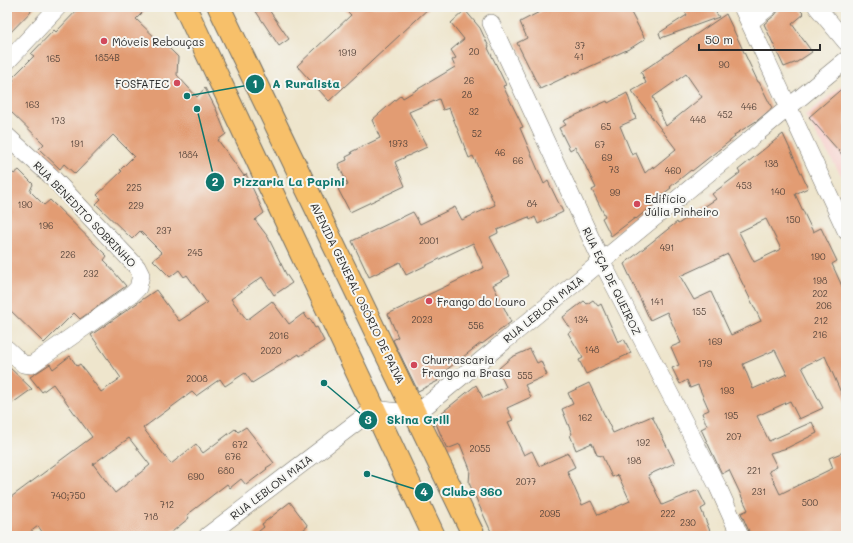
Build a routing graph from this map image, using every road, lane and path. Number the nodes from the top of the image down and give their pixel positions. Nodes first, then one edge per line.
1 (58, 7) edge
2 (185, 7) edge
3 (219, 7) edge
4 (742, 7) edge
5 (750, 7) edge
6 (769, 7) edge
7 (817, 7) edge
8 (491, 22) dead end
9 (846, 42) edge
10 (846, 60) edge
11 (7, 62) edge
12 (257, 85) junction
13 (230, 101) junction
14 (788, 107) junction
15 (7, 136) edge
16 (846, 231) edge
17 (602, 262) junction
18 (7, 349) edge
19 (374, 409) junction
20 (416, 414) junction
21 (208, 536) edge
22 (434, 536) edge
23 (474, 536) edge
24 (740, 536) edge

1 - 11 street
2 - 13 main road
3 - 12 main road, AVENIDA GENERAL OSÓRIO DE PAIVA
4 - 14 street
5 - 6 street
7 - 9 street
8 - 17 street, RUA EÇA DE QUEIROZ
10 - 14 street, RUA LEBLON MAIA
12 - 13 main road
12 - 20 main road, AVENIDA GENERAL OSÓRIO DE PAIVA
13 - 19 main road
14 - 16 street
14 - 17 street, RUA LEBLON MAIA
15 - 18 street, RUA BENEDITO SOBRINHO
17 - 20 street, RUA LEBLON MAIA
17 - 24 street, RUA EÇA DE QUEIROZ
19 - 20 street
19 - 21 street, RUA LEBLON MAIA
19 - 22 main road
20 - 23 main road, AVENIDA GENERAL OSÓRIO DE PAIVA

